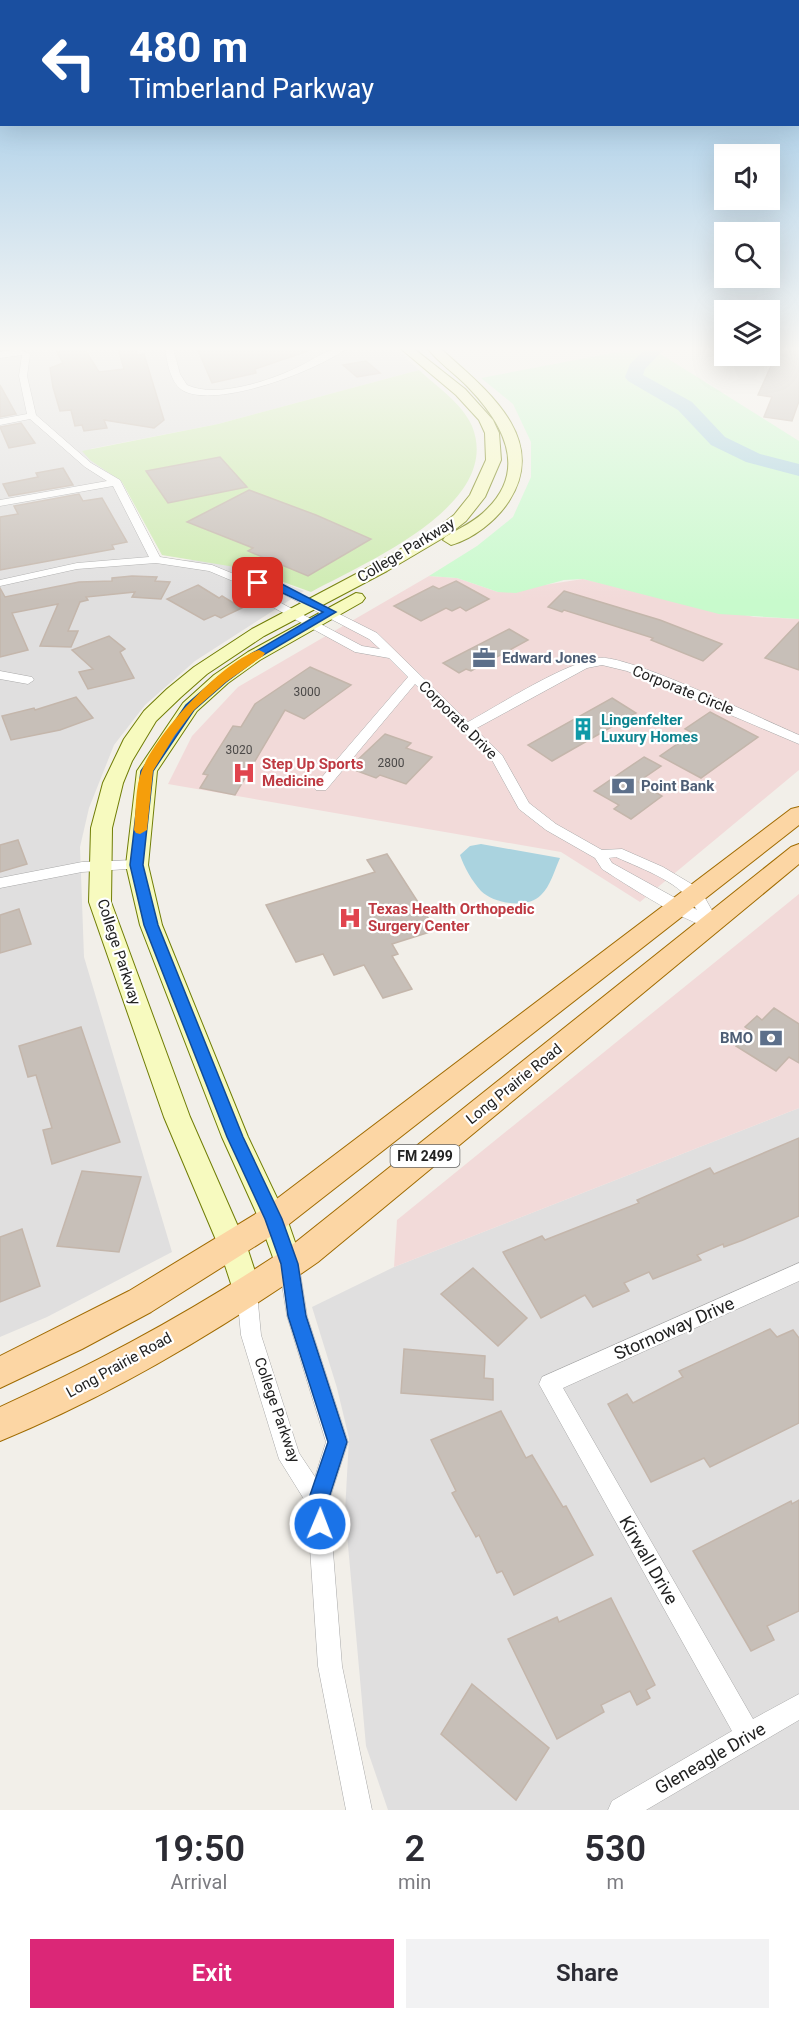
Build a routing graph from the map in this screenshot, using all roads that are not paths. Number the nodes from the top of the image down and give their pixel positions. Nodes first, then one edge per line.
1 (51, 432) edge
2 (490, 432) edge
3 (508, 432) edge
4 (116, 482) junction
5 (0, 503) edge
6 (467, 522) junction
7 (156, 560) junction
8 (244, 582) junction
9 (0, 583) edge
10 (313, 603) junction
11 (331, 612) junction
12 (293, 614) junction
13 (310, 624) junction
14 (391, 655) junction
15 (0, 675) edge
16 (414, 678) junction
17 (28, 680) dead end
18 (469, 727) junction
19 (799, 740) edge
20 (321, 787) dead end
21 (799, 814) edge
22 (799, 852) edge
23 (600, 855) junction
24 (137, 865) junction
25 (97, 866) junction
26 (0, 884) edge
27 (686, 901) junction
28 (711, 923) junction
29 (273, 1219) junction
30 (233, 1247) junction
31 (289, 1264) junction
32 (799, 1272) edge
33 (247, 1293) junction
34 (0, 1372) edge
35 (549, 1384) joint
36 (0, 1424) edge
37 (318, 1501) junction
38 (799, 1706) edge
39 (748, 1735) junction
40 (359, 1810) edge
41 (621, 1810) edge

1 - 4 street
2 - 6 main road, College Parkway
3 - 6 main road, College Parkway
4 - 5 street
4 - 7 street
6 - 10 main road, College Parkway
6 - 11 main road, College Parkway
7 - 8 street
7 - 9 street
8 - 10 street, Corporate Drive
8 - 12 street
10 - 11 street, Corporate Drive
10 - 12 main road, College Parkway
11 - 13 main road, College Parkway
11 - 14 street, Corporate Drive
12 - 13 street
12 - 25 main road, College Parkway
13 - 14 street
13 - 24 main road, College Parkway
14 - 16 street, Corporate Drive
15 - 17 street
16 - 18 street, Corporate Drive
16 - 20 street
18 - 19 street, Corporate Circle
18 - 23 street, Corporate Drive
21 - 27 main road, FM 2499
22 - 28 main road, Long Prairie Road / FM 2499
23 - 27 street, Corporate Drive
23 - 27 street, Corporate Drive
24 - 25 street
24 - 29 main road, College Parkway
25 - 26 street
25 - 30 main road, College Parkway
27 - 28 street, Corporate Drive
27 - 28 street
27 - 29 main road, FM 2499
28 - 31 main road, Long Prairie Road / FM 2499
29 - 30 main road, FM 2499
29 - 31 main road, College Parkway
30 - 33 main road, College Parkway
30 - 34 main road, FM 2499
31 - 33 main road, Long Prairie Road / FM 2499
31 - 37 street, College Parkway
32 - 35 street, Stornoway Drive
33 - 36 main road, Long Prairie Road / FM 2499
33 - 37 street, College Parkway
35 - 39 street, Kirwall Drive
37 - 40 street, College Parkway
38 - 39 street, Gleneagle Drive
39 - 41 street, Gleneagle Drive

